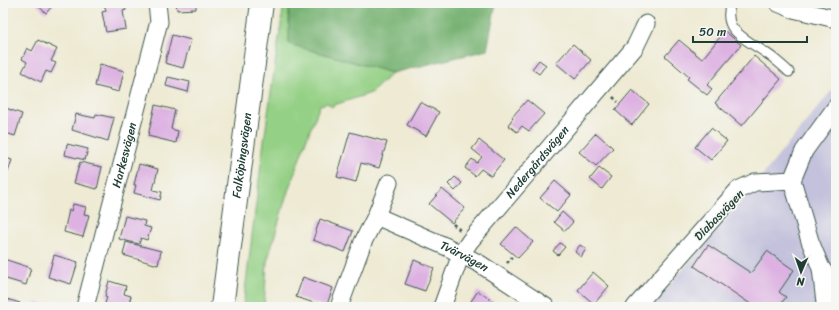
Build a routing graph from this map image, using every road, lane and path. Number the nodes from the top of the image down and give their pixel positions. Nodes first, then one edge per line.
1 (157, 3) edge
2 (262, 3) edge
3 (731, 3) edge
4 (778, 3) edge
5 (836, 19) edge
6 (646, 24) dead end
7 (789, 72) dead end
8 (836, 107) edge
9 (792, 180) junction
10 (389, 183) dead end
11 (376, 216) junction
12 (461, 254) junction
13 (821, 268) junction
14 (836, 287) edge
15 (85, 307) edge
16 (222, 307) edge
17 (339, 307) edge
18 (442, 307) edge
19 (546, 307) edge
20 (635, 307) edge
21 (824, 307) edge

1 - 15 street, Harkesvägen
2 - 16 main road, Falköpingsvägen
3 - 7 lane
4 - 5 street
6 - 12 street, Nedergårdsvägen
8 - 9 street
9 - 13 street
9 - 20 street, Diabasvägen
10 - 11 street
11 - 12 street, Tvärvägen
11 - 17 street
12 - 18 street, Nedergårdsvägen
12 - 19 street, Tvärvägen
13 - 14 street
13 - 21 street

